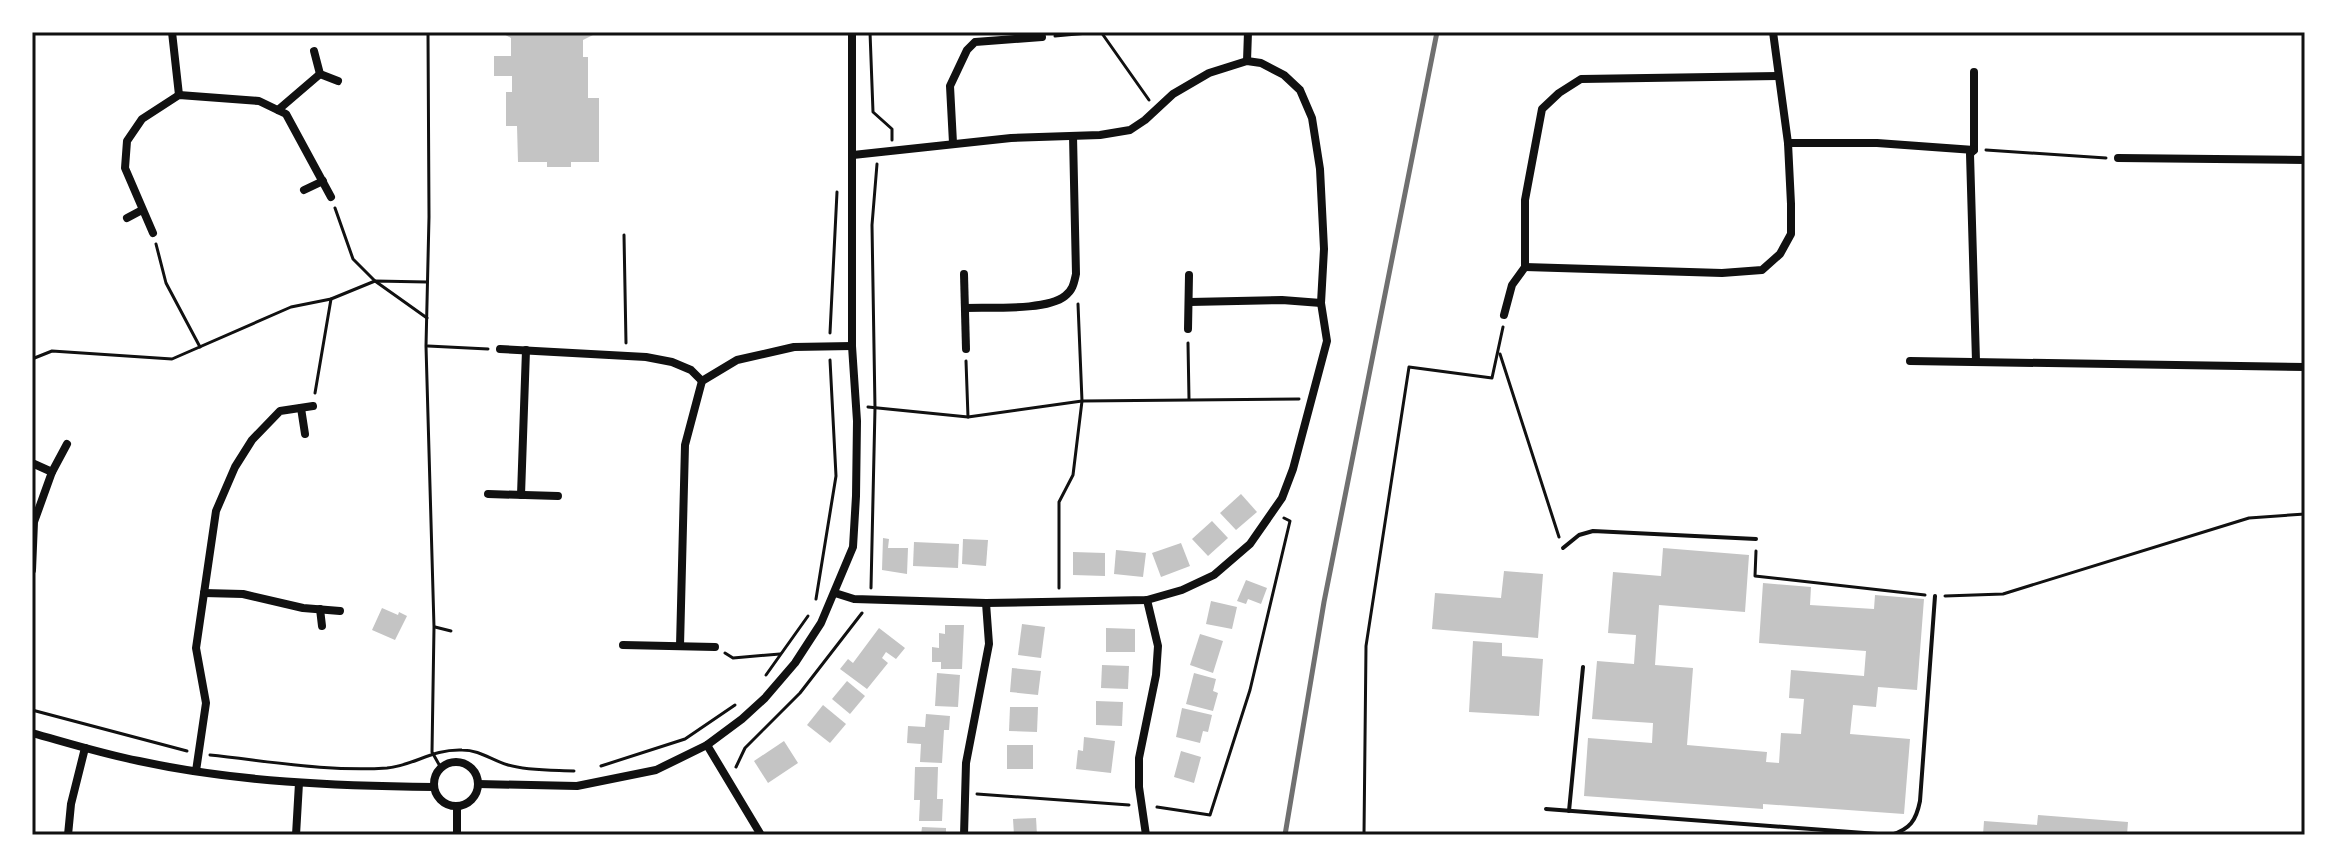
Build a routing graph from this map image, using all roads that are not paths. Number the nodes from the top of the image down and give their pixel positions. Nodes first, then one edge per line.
1 (172, 32) edge
2 (852, 32) edge
3 (1248, 32) edge
4 (1773, 32) edge
5 (1042, 37) road end
6 (314, 51) dead end
7 (1247, 61) junction
8 (1974, 72) dead end
9 (320, 74) junction
10 (1778, 76) junction
11 (338, 81) dead end
12 (179, 95) junction
13 (278, 110) junction
14 (1073, 136) junction
15 (953, 143) junction
16 (1788, 143) junction
17 (1974, 150) junction
18 (853, 155) junction
19 (2118, 158) road end
20 (2305, 160) edge
21 (323, 181) junction
22 (304, 190) dead end
23 (331, 197) road end
24 (142, 210) junction
25 (127, 218) dead end
26 (153, 233) road end
27 (1525, 267) junction
28 (964, 274) dead end
29 (1189, 275) dead end
30 (1190, 302) junction
31 (1321, 303) junction
32 (965, 308) junction
33 (1504, 315) road end
34 (1188, 329) road end
35 (852, 346) junction
36 (500, 349) road end
37 (966, 349) road end
38 (526, 350) junction
39 (1910, 361) dead end
40 (1976, 361) junction
41 (2305, 367) edge
42 (702, 381) junction
43 (313, 406) road end
44 (301, 408) junction
45 (305, 434) dead end
46 (67, 444) dead end
47 (32, 463) edge
48 (52, 472) junction
49 (488, 494) dead end
50 (521, 495) junction
51 (558, 496) dead end
52 (1756, 539) road end
53 (1563, 548) road end
54 (32, 570) edge
55 (204, 593) junction
56 (835, 593) junction
57 (1935, 596) road end
58 (1147, 600) junction
59 (986, 603) junction
60 (320, 609) junction
61 (340, 611) dead end
62 (322, 626) dead end
63 (623, 645) dead end
64 (680, 646) junction
65 (715, 647) road end
66 (1583, 667) dead end
67 (32, 733) edge
68 (707, 745) junction
69 (85, 748) junction
70 (196, 771) junction
71 (299, 783) junction
72 (478, 784) junction
73 (434, 787) junction
74 (457, 806) junction
75 (1546, 809) dead end
76 (1569, 811) junction
77 (68, 835) edge
78 (296, 835) edge
79 (457, 835) edge
80 (761, 835) edge
81 (964, 835) edge
82 (1146, 835) edge

1 - 12 street
2 - 18 street
3 - 7 street
4 - 10 street
5 - 15 street
6 - 9 street
7 - 14 street
7 - 31 street
8 - 17 street
9 - 11 street
9 - 13 street
10 - 16 street
10 - 27 street
12 - 13 street
12 - 24 street
13 - 21 street
14 - 15 street
14 - 32 street
15 - 18 street
16 - 17 street
16 - 27 street
17 - 40 street
18 - 35 street
19 - 20 street
21 - 22 street
21 - 23 street
24 - 25 street
24 - 26 street
27 - 33 street
28 - 32 street
29 - 30 street
30 - 31 street
30 - 34 street
31 - 58 street
32 - 37 street
35 - 42 street
35 - 56 street
36 - 38 street
38 - 42 street
38 - 50 street
39 - 40 street
40 - 41 street
42 - 64 street
43 - 44 street
44 - 45 street
44 - 55 street
46 - 48 street
47 - 48 street
48 - 54 street
49 - 50 street
50 - 51 street
52 - 53 lane
55 - 60 street
55 - 70 street
56 - 59 street
56 - 68 street
57 - 76 lane
58 - 59 street
58 - 82 street
59 - 81 street
60 - 61 street
60 - 62 street
63 - 64 street
64 - 65 street
66 - 76 lane
67 - 69 street
68 - 72 street
68 - 80 street
69 - 70 street
69 - 77 street
70 - 71 street
71 - 73 street
71 - 78 street
72 - 73 street
72 - 74 street
73 - 74 street
74 - 79 street
75 - 76 lane

